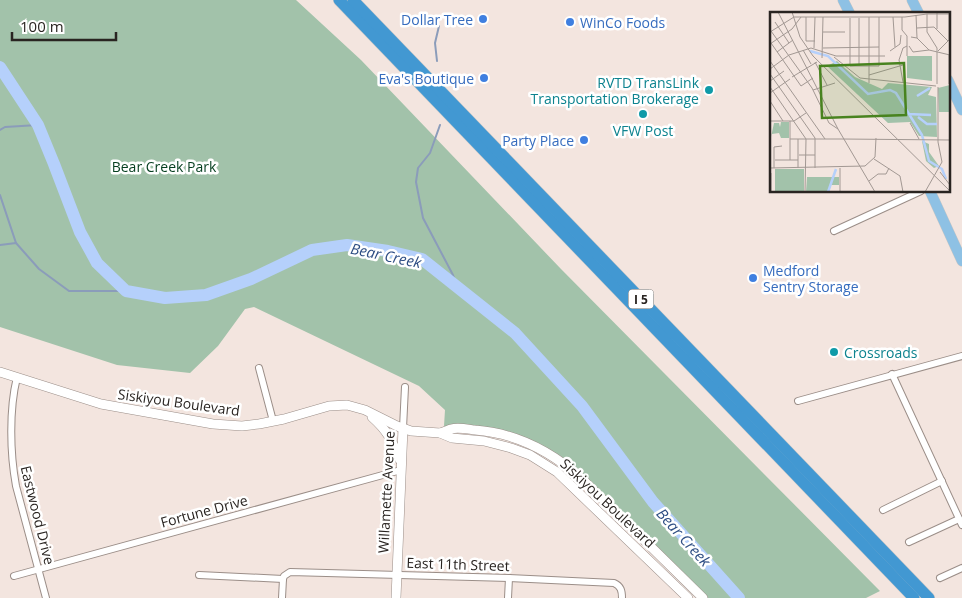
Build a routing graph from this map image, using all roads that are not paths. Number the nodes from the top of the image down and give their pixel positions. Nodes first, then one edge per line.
1 (339, 0) edge
2 (353, 0) edge
3 (843, 0) edge
4 (912, 0) edge
5 (849, 12) edge
6 (917, 12) edge
7 (950, 84) edge
8 (962, 110) edge
9 (919, 192) edge
10 (930, 192) edge
11 (834, 231) dead end
12 (962, 261) edge
13 (962, 356) edge
14 (259, 368) dead end
15 (0, 372) edge
16 (892, 374) junction
17 (17, 378) junction
18 (405, 387) dead end
19 (798, 401) dead end
20 (364, 410) junction
21 (273, 421) junction
22 (403, 428) junction
23 (440, 433) junction
24 (401, 467) junction
25 (942, 481) junction
26 (883, 510) dead end
27 (961, 522) edge
28 (909, 542) dead end
29 (962, 568) edge
30 (38, 569) junction
31 (198, 575) dead end
32 (396, 575) junction
33 (14, 576) dead end
34 (509, 578) junction
35 (940, 578) dead end
36 (283, 579) junction
37 (46, 598) edge
38 (282, 598) edge
39 (396, 598) edge
40 (508, 598) edge
41 (622, 598) edge
42 (688, 598) edge
43 (703, 598) edge
44 (914, 598) edge
45 (929, 598) edge

1 - 44 highway, I 5
2 - 45 highway, I 5
3 - 5 main road
4 - 6 main road
7 - 8 main road
9 - 11 street
10 - 12 main road
13 - 16 street
14 - 21 street
15 - 17 street, Siskiyou Boulevard
16 - 19 street
16 - 25 street
17 - 21 street, Siskiyou Boulevard
17 - 30 street, Eastwood Drive
18 - 22 street, Willamette Avenue
20 - 21 street, Siskiyou Boulevard
20 - 22 street, Siskiyou Boulevard
20 - 24 street
22 - 23 street, Siskiyou Boulevard
22 - 24 street, Willamette Avenue
23 - 42 street, Siskiyou Boulevard
23 - 43 street, Siskiyou Boulevard
24 - 30 street, Fortune Drive
24 - 32 street, Willamette Avenue
25 - 26 street
25 - 27 street
27 - 28 street
29 - 35 street
30 - 33 street, Fortune Drive
30 - 37 street, Eastwood Drive
31 - 36 street
32 - 34 street, East 11th Street
32 - 36 street, East 11th Street
32 - 39 street, Willamette Avenue
34 - 40 street
34 - 41 street, East 11th Street
36 - 38 street

